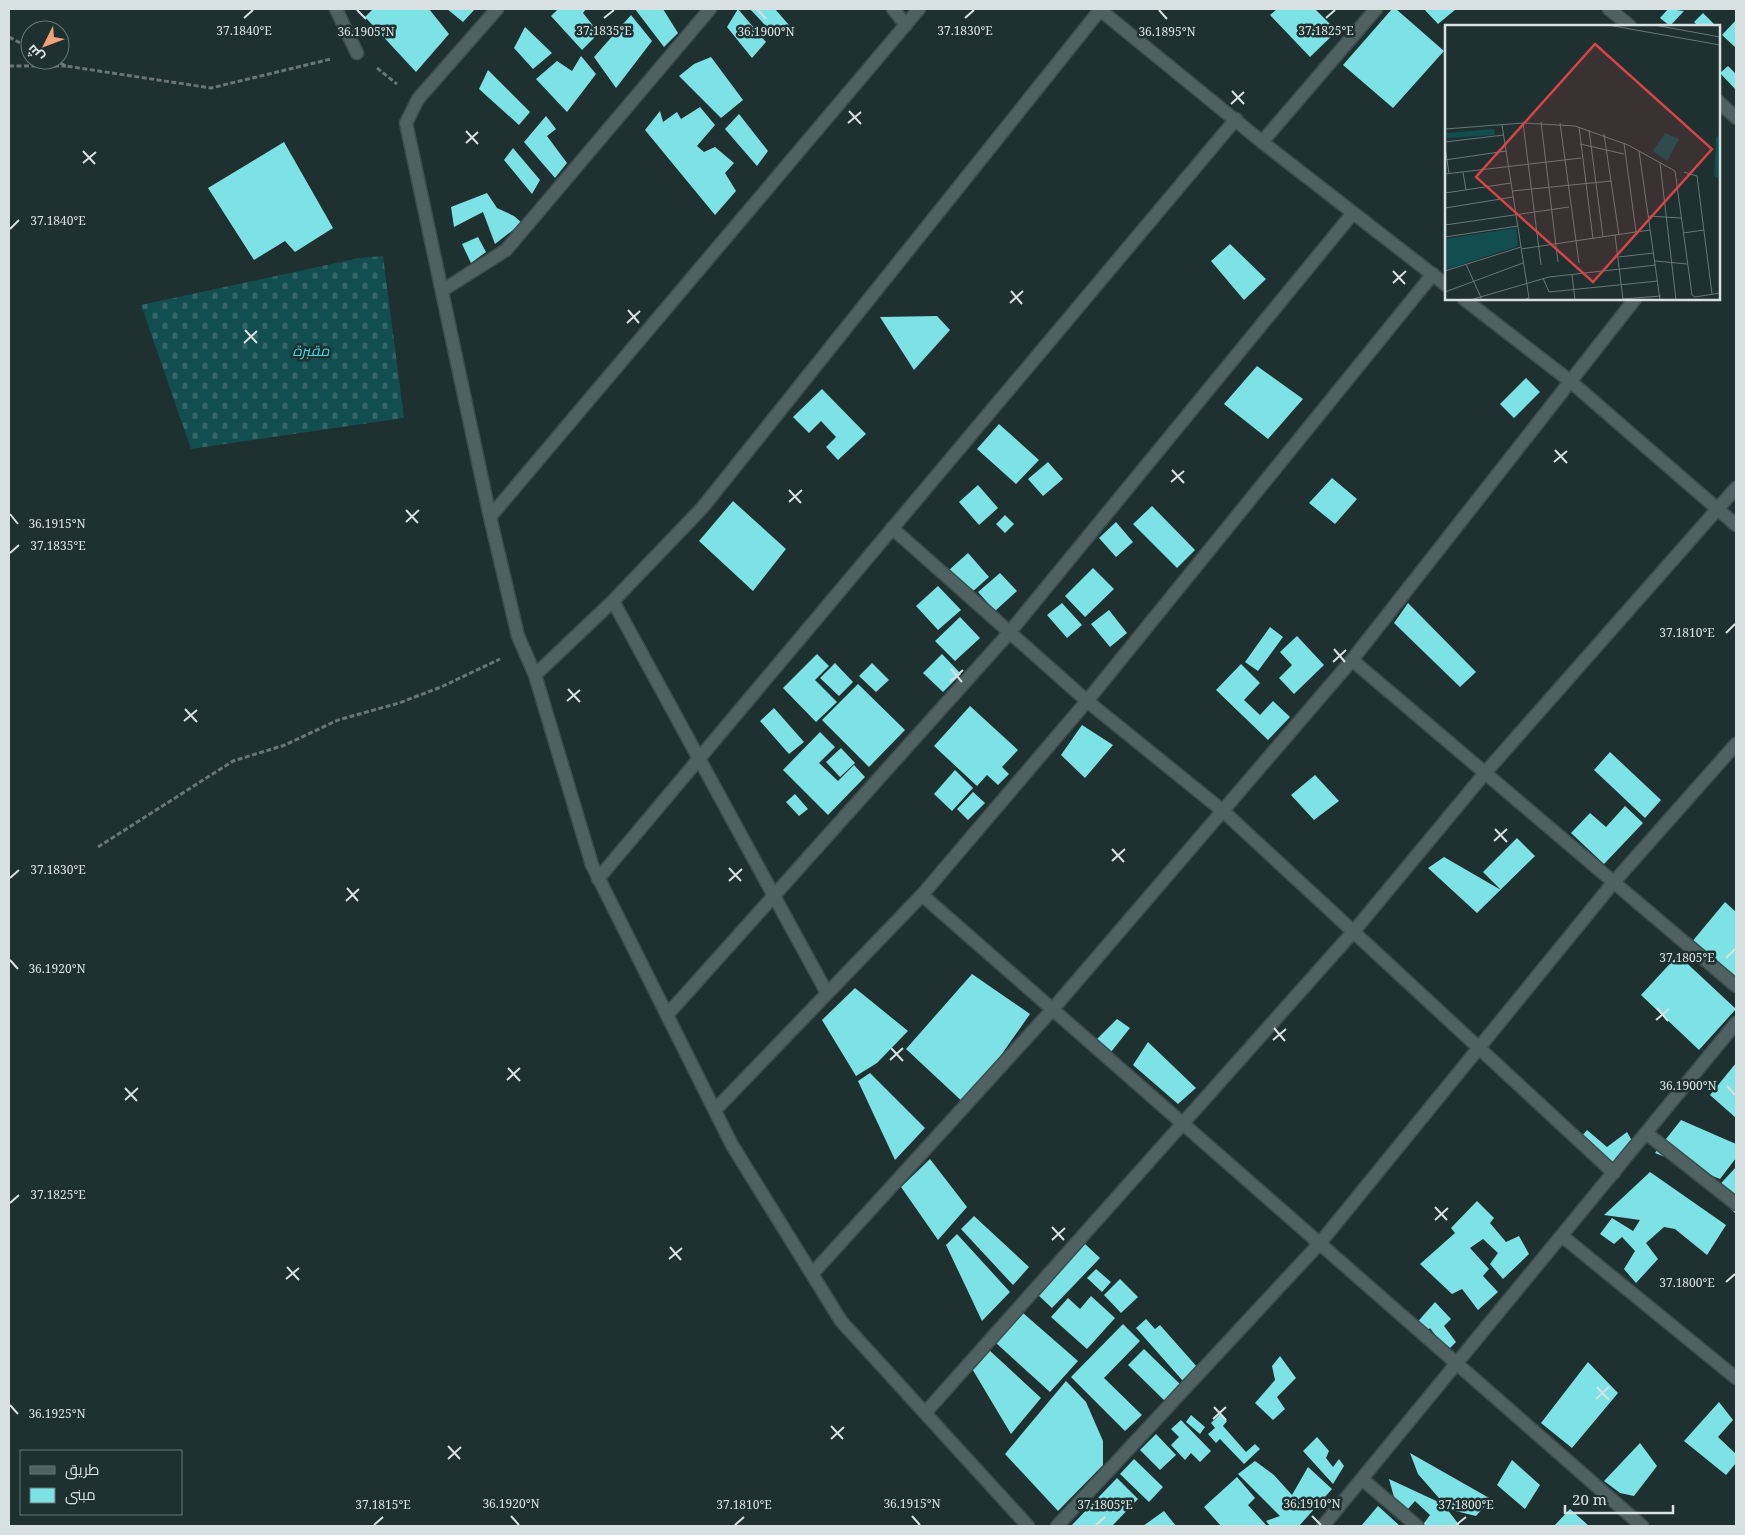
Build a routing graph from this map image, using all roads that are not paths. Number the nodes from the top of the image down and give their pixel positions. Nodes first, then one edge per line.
1 (336, 9) edge
2 (497, 9) edge
3 (710, 9) edge
4 (893, 9) edge
5 (920, 9) edge
6 (1376, 9) edge
7 (1609, 9) edge
8 (1100, 10) edge
9 (906, 25) junction
10 (1629, 25) edge
11 (357, 53) road end
12 (1720, 103) edge
13 (1236, 118) junction
14 (1736, 118) edge
15 (1262, 142) junction
16 (1353, 213) junction
17 (1433, 274) junction
18 (1445, 284) edge
19 (443, 290) junction
20 (1465, 300) edge
21 (1634, 300) edge
22 (1570, 381) junction
23 (1736, 488) edge
24 (1719, 510) junction
25 (490, 517) junction
26 (1736, 525) edge
27 (892, 528) junction
28 (613, 602) junction
29 (1009, 633) junction
30 (1352, 660) junction
31 (535, 675) junction
32 (1087, 701) junction
33 (1736, 744) edge
34 (699, 758) junction
35 (1485, 772) junction
36 (1223, 811) junction
37 (598, 879) junction
38 (1613, 883) junction
39 (774, 894) junction
40 (922, 894) junction
41 (1354, 932) junction
42 (1736, 986) edge
43 (828, 993) junction
44 (1052, 1010) junction
45 (667, 1015) junction
46 (1736, 1024) edge
47 (1480, 1049) junction
48 (715, 1110) junction
49 (1182, 1122) junction
50 (1646, 1133) junction
51 (1614, 1173) junction
52 (1736, 1204) edge
53 (1562, 1236) junction
54 (1320, 1243) junction
55 (812, 1274) junction
56 (1457, 1363) junction
57 (1736, 1378) edge
58 (924, 1413) junction
59 (1362, 1479) junction
60 (1028, 1526) edge
61 (1057, 1526) edge
62 (1323, 1526) edge
63 (1417, 1526) edge
64 (1642, 1526) edge

1 - 11 street
2 - 19 street
3 - 19 street
4 - 9 street
5 - 9 street
6 - 15 street
7 - 10 street
8 - 13 street
8 - 28 street
9 - 25 street
12 - 14 street
13 - 15 street
13 - 27 street
15 - 16 street
16 - 17 street
16 - 29 street
17 - 18 street
17 - 32 street
19 - 25 street
20 - 22 street
21 - 22 street
22 - 24 street
22 - 30 street
23 - 24 street
24 - 26 street
24 - 35 street
25 - 31 street
27 - 29 street
27 - 34 street
28 - 31 street
28 - 34 street
29 - 32 street
29 - 39 street
30 - 35 street
30 - 36 street
31 - 37 street
32 - 36 street
32 - 40 street
33 - 38 street
34 - 37 street
34 - 39 street
35 - 38 street
35 - 41 street
36 - 41 street
36 - 44 street
37 - 45 street
38 - 42 street
38 - 47 street
39 - 43 street
39 - 45 street
40 - 43 street
40 - 44 street
41 - 47 street
41 - 49 street
43 - 48 street
44 - 49 street
44 - 55 street
45 - 48 street
46 - 50 street
47 - 51 street
47 - 54 street
48 - 55 street
49 - 54 street
49 - 58 street
50 - 51 street
50 - 52 street
51 - 53 street
53 - 56 street
53 - 57 street
54 - 56 street
54 - 61 street
55 - 58 street
56 - 59 street
56 - 64 street
58 - 60 street
59 - 62 street
59 - 63 street

